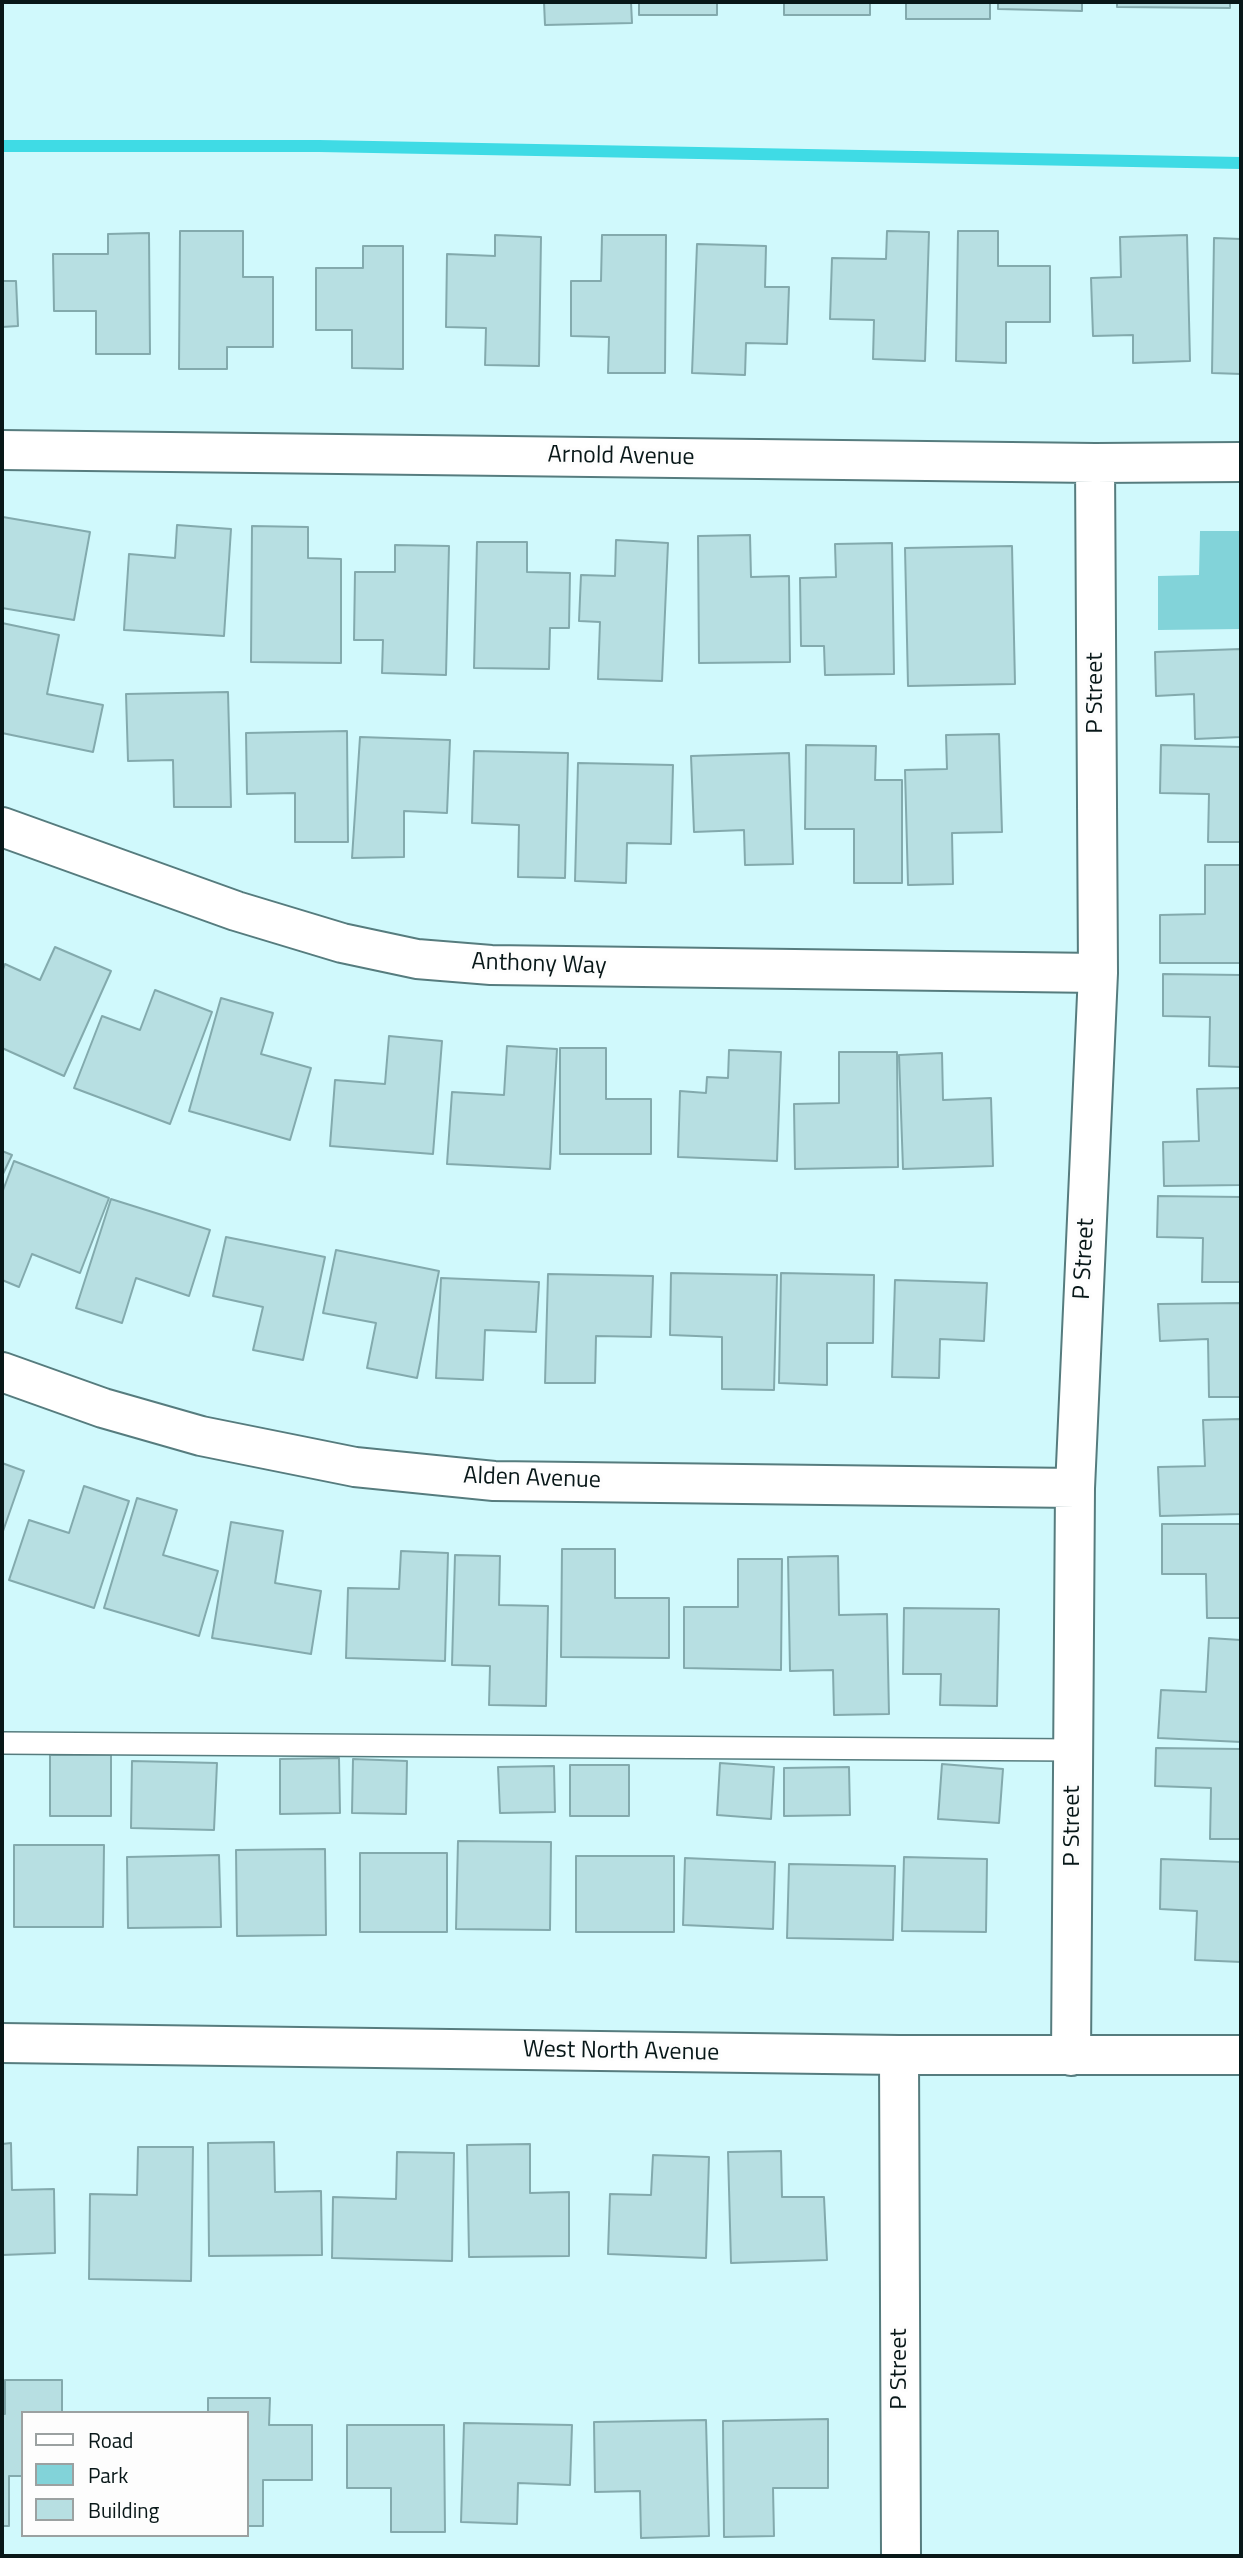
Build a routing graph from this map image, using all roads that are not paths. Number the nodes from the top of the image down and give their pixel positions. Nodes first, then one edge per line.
1 (2, 450) edge
2 (1095, 463) junction
3 (1241, 463) edge
4 (2, 827) edge
5 (1098, 974) junction
6 (2, 1372) edge
7 (1075, 1488) junction
8 (2, 1743) edge
9 (1073, 1750) junction
10 (2, 2043) edge
11 (899, 2055) junction
12 (1241, 2055) edge
13 (1071, 2056) junction
14 (901, 2556) edge

1 - 2 street, Arnold Avenue
2 - 3 street, Arnold Avenue
2 - 5 street, P Street
4 - 5 street, Anthony Way
5 - 7 street, P Street
6 - 7 street, Alden Avenue
7 - 9 street, P Street
8 - 9 lane
9 - 13 street, P Street
10 - 11 street, West North Avenue
11 - 13 street, West North Avenue
11 - 14 street, P Street
12 - 13 street, West North Avenue

